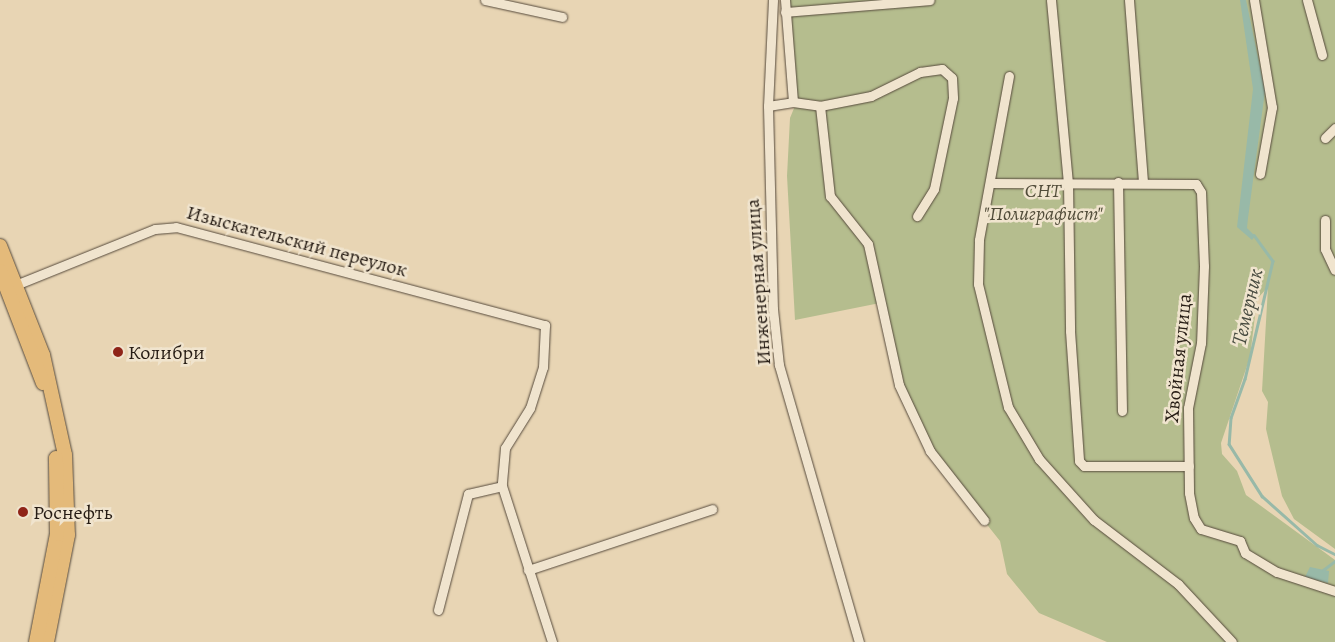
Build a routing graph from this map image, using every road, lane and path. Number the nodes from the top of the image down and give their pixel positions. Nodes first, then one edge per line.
1 (484, 0) edge
2 (773, 0) edge
3 (785, 0) edge
4 (930, 0) edge
5 (1051, 0) edge
6 (1129, 0) edge
7 (1254, 0) edge
8 (1307, 0) edge
9 (785, 12) junction
10 (562, 17) dead end
11 (1322, 55) dead end
12 (1009, 76) dead end
13 (793, 102) junction
14 (768, 106) junction
15 (820, 106) junction
16 (1335, 128) edge
17 (1325, 138) dead end
18 (1260, 174) dead end
19 (1068, 182) junction
20 (1118, 182) junction
21 (1143, 182) junction
22 (990, 183) junction
23 (918, 216) dead end
24 (1325, 220) dead end
25 (0, 246) edge
26 (1335, 270) edge
27 (0, 271) edge
28 (12, 287) junction
29 (1122, 411) dead end
30 (1189, 466) junction
31 (502, 486) junction
32 (712, 509) dead end
33 (984, 520) dead end
34 (528, 570) junction
35 (1335, 591) edge
36 (438, 610) dead end
37 (36, 642) edge
38 (47, 642) edge
39 (552, 642) edge
40 (859, 642) edge
41 (1232, 642) edge

1 - 10 street
2 - 14 street, Инженерная улица
3 - 9 street
4 - 9 street
5 - 19 street
6 - 21 street
7 - 18 street
8 - 11 street
9 - 13 street
12 - 22 street
13 - 14 street
13 - 15 street
14 - 40 street, Инженерная улица
15 - 23 street
15 - 33 street
16 - 17 street
19 - 20 street, Хвойная улица
19 - 22 street, Хвойная улица
19 - 30 street
20 - 21 street, Хвойная улица
20 - 29 street
21 - 30 street, Хвойная улица
22 - 41 street
24 - 26 street
25 - 28 main road
27 - 28 main road
28 - 31 street, Изыскательский переулок
28 - 37 main road
28 - 38 main road
30 - 35 street, Хвойная улица
31 - 34 street
31 - 36 street
32 - 34 street
34 - 39 street

